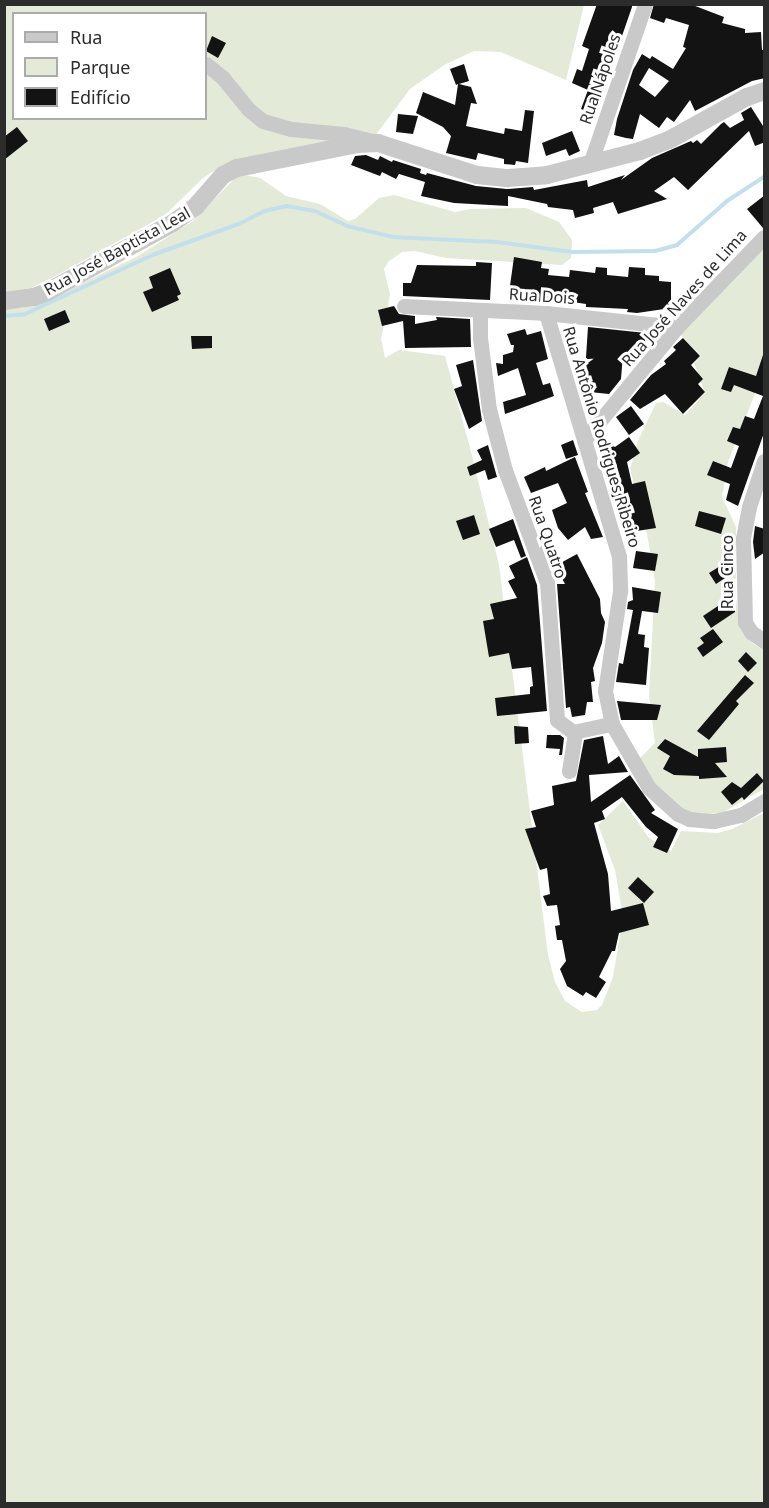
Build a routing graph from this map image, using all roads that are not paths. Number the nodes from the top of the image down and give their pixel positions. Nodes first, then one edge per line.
1 (645, 4) edge
2 (207, 65) edge
3 (765, 91) edge
4 (378, 143) junction
5 (590, 164) junction
6 (765, 237) edge
7 (4, 300) edge
8 (404, 306) dead end
9 (480, 310) junction
10 (546, 313) junction
11 (677, 327) junction
12 (584, 440) junction
13 (765, 461) edge
14 (765, 641) edge
15 (612, 724) junction
16 (575, 732) junction
17 (569, 771) dead end
18 (765, 801) edge

1 - 5 street, Rua Nápoles
2 - 4 street
3 - 5 street, Rua José Baptista Leal
4 - 5 street, Rua José Baptista Leal
4 - 7 street, Rua José Baptista Leal
6 - 11 street, Rua José Naves de Lima
8 - 9 street, Rua Dois
9 - 10 street, Rua Dois
9 - 16 street, Rua Quatro
10 - 11 street, Rua Dois
10 - 12 street, Rua Antônio Rodrigues Ribeiro
11 - 12 street, Rua José Naves de Lima
12 - 15 street, Rua Antônio Rodrigues Ribeiro
13 - 14 street, Rua Cinco
15 - 16 street
15 - 18 street, Rua Antônio Rodrigues Ribeiro
16 - 17 street

